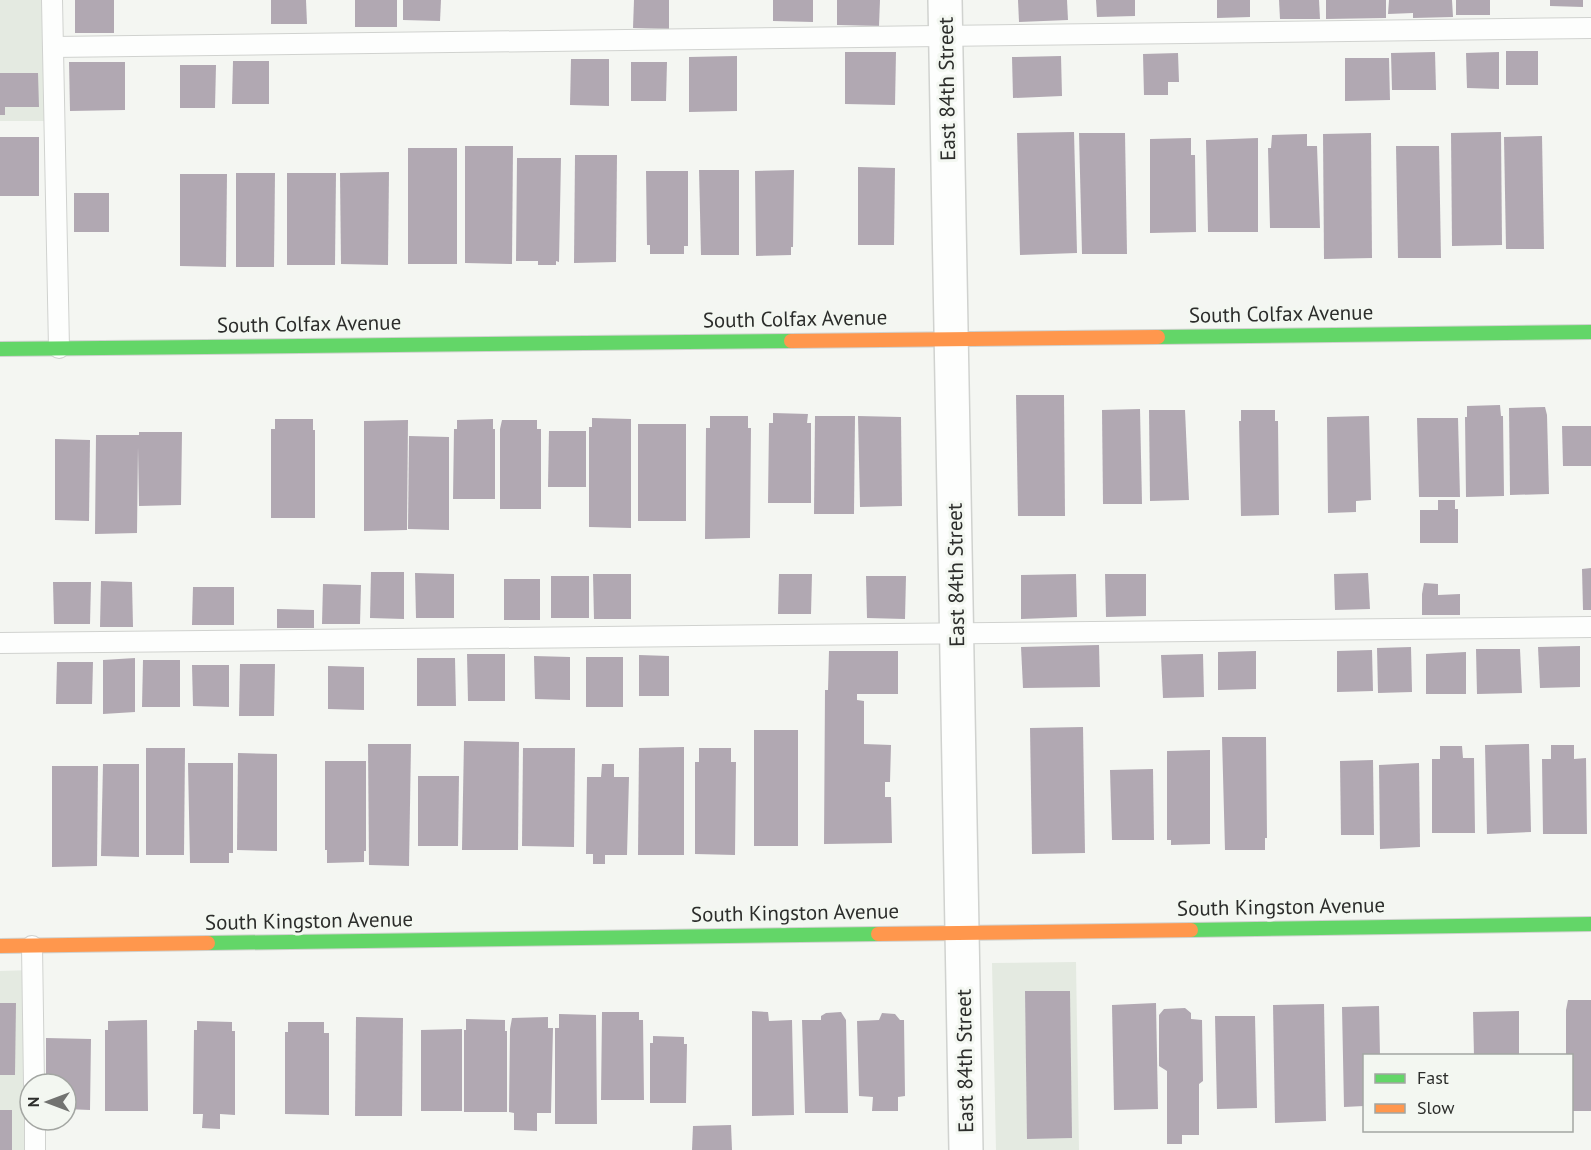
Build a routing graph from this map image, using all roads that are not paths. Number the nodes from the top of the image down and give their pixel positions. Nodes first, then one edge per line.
1 (52, 0) edge
2 (945, 0) edge
3 (1591, 28) edge
4 (946, 36) junction
5 (54, 47) junction
6 (1591, 332) edge
7 (952, 339) junction
8 (59, 348) junction
9 (0, 349) edge
10 (1591, 627) edge
11 (957, 634) junction
12 (0, 643) edge
13 (1591, 924) edge
14 (962, 932) junction
15 (0, 946) edge
16 (32, 946) junction
17 (34, 1072) edge
18 (35, 1132) edge
19 (35, 1150) edge
20 (966, 1150) edge

1 - 5 lane
2 - 4 street, East 84th Street
3 - 4 lane
4 - 5 lane
4 - 7 street, East 84th Street
5 - 8 lane
6 - 7 street, South Colfax Avenue
7 - 8 street, South Colfax Avenue
7 - 11 street, East 84th Street
8 - 9 street, South Colfax Avenue
10 - 11 lane
11 - 12 lane
11 - 14 street, East 84th Street
13 - 14 street, South Kingston Avenue
14 - 16 street, South Kingston Avenue
14 - 20 street, East 84th Street
15 - 16 street, South Kingston Avenue
16 - 17 lane
18 - 19 lane

